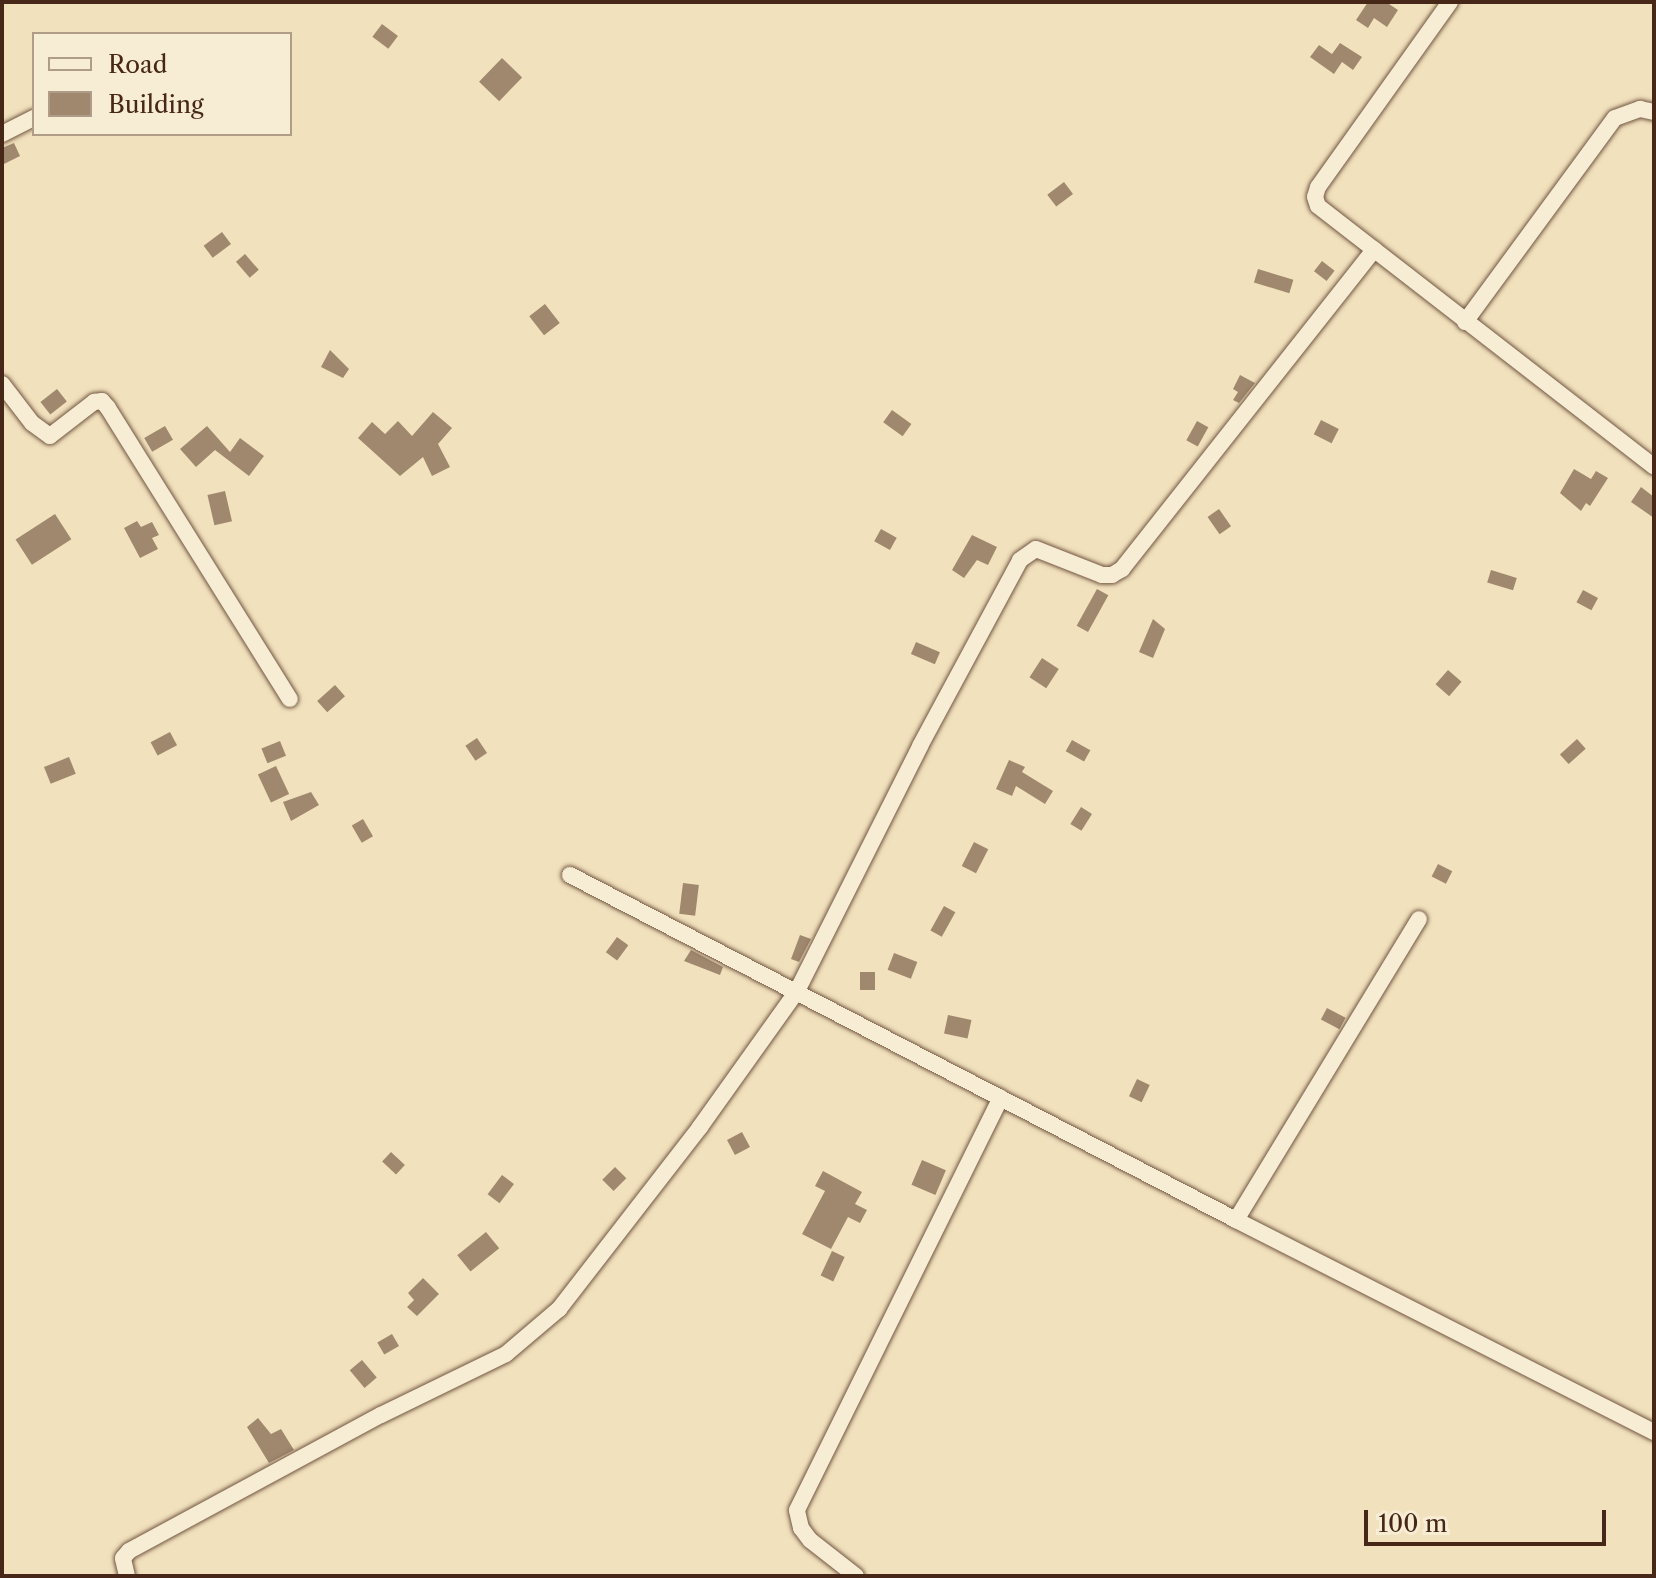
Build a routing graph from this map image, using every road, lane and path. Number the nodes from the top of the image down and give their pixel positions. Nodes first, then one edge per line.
1 (1450, 2) edge
2 (1654, 112) edge
3 (32, 119) edge
4 (2, 134) edge
5 (1374, 250) junction
6 (1465, 322) junction
7 (2, 384) edge
8 (1654, 467) edge
9 (290, 699) dead end
10 (570, 875) dead end
11 (1419, 919) dead end
12 (797, 991) junction
13 (1001, 1098) junction
14 (1236, 1220) junction
15 (1654, 1432) edge
16 (127, 1576) edge
17 (856, 1576) edge

1 - 5 street
2 - 6 street
3 - 4 street
5 - 6 street
5 - 12 street
6 - 8 street
7 - 9 street
10 - 12 street
11 - 14 street
12 - 13 street
12 - 16 street
13 - 14 street
13 - 17 street
14 - 15 street

